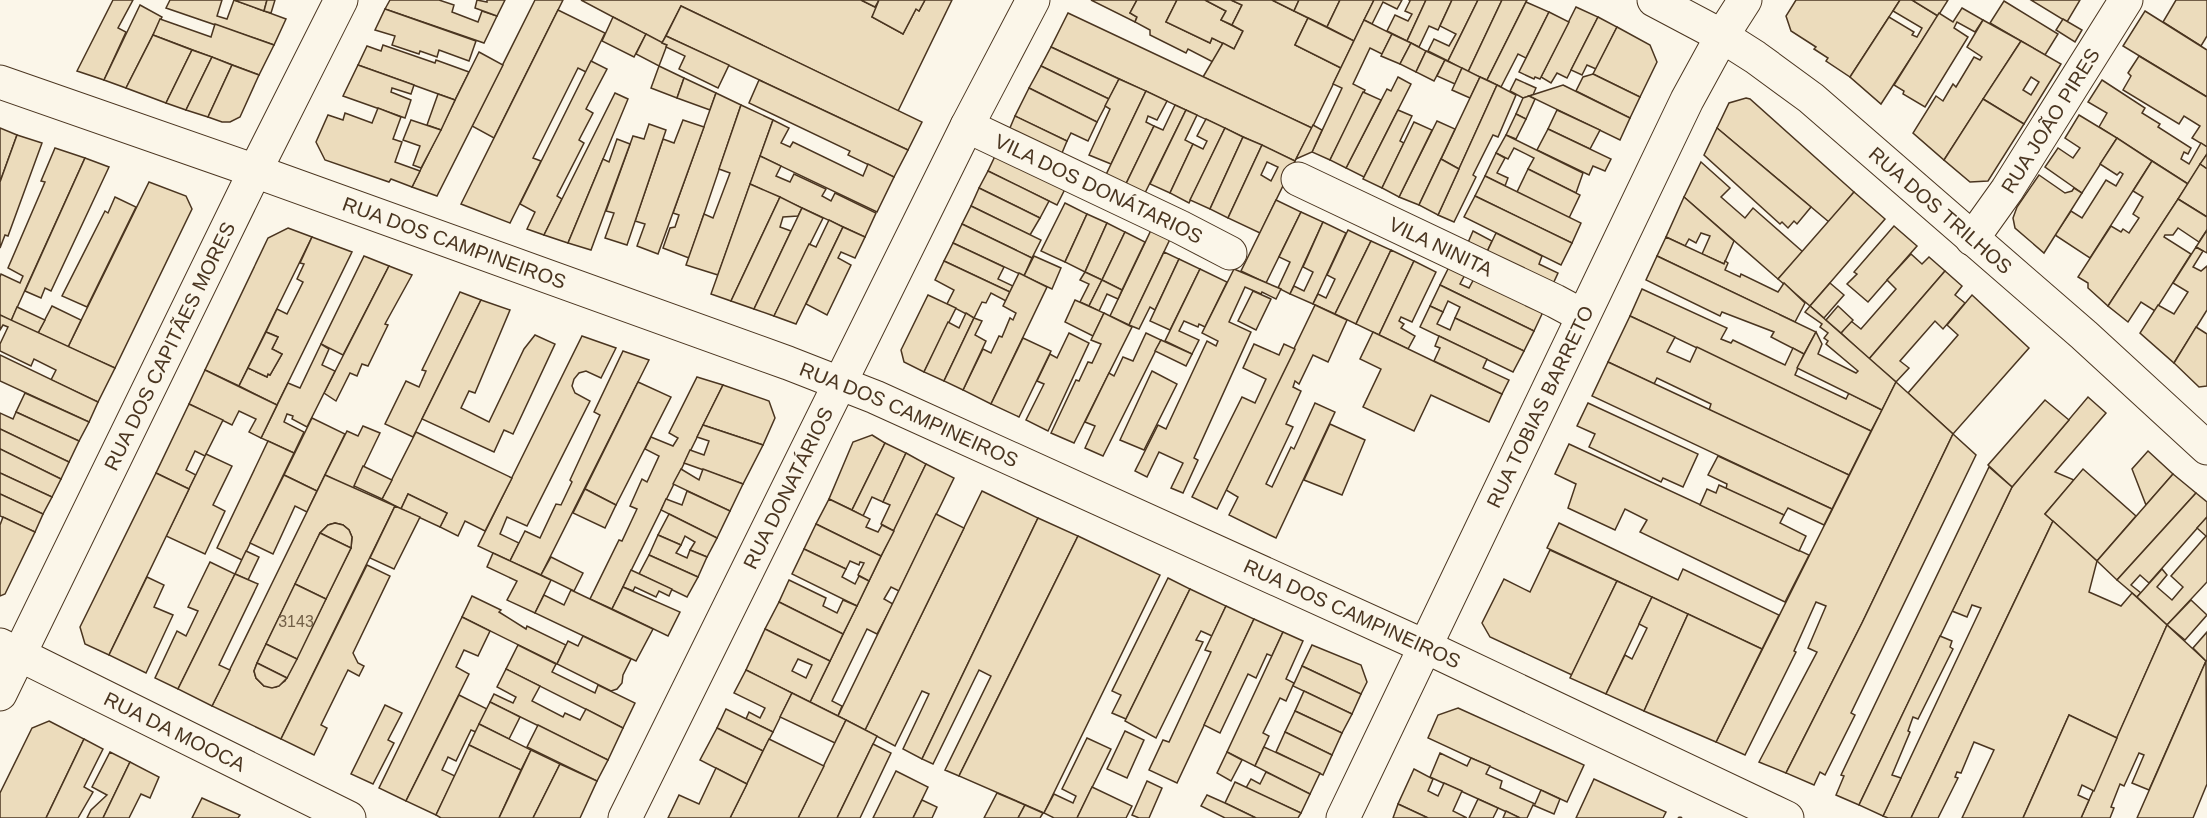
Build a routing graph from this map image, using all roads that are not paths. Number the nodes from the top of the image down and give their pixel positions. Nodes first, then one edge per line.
1 (341, 0) edge
2 (1033, 0) edge
3 (1654, 0) edge
4 (1745, 0) edge
5 (2126, 0) edge
6 (1722, 36) junction
7 (0, 82) edge
8 (967, 126) junction
9 (255, 171) junction
10 (1298, 180) dead end
11 (1972, 239) junction
12 (1230, 253) dead end
13 (1583, 316) junction
14 (840, 384) junction
15 (2205, 442) edge
16 (1424, 646) junction
17 (10, 650) edge
18 (0, 694) edge
19 (349, 818) edge
20 (625, 818) edge
21 (1343, 818) edge
22 (1787, 818) edge

1 - 9 street, RUA DOS CAPITÃES MORES
2 - 8 street, RUA DONATÁRIOS
3 - 6 street, RUA DOS TRILHOS
4 - 6 street, RUA TOBIAS BARRETO
5 - 11 street, RUA JOÃO PIRES
6 - 11 street, RUA DOS TRILHOS
6 - 13 street, RUA TOBIAS BARRETO
7 - 9 street, RUA DOS CAMPINEIROS
8 - 12 street, VILA DOS DONÁTARIOS
8 - 14 street, RUA DONATÁRIOS
9 - 14 street, RUA DOS CAMPINEIROS
9 - 17 street, RUA DOS CAPITÃES MORES
10 - 13 street, VILA NINITA
11 - 15 street, RUA DOS TRILHOS
13 - 16 street, RUA TOBIAS BARRETO
14 - 16 street, RUA DOS CAMPINEIROS
14 - 20 street, RUA DONATÁRIOS
16 - 21 street, RUA TOBIAS BARRETO
16 - 22 street, RUA DOS CAMPINEIROS
17 - 18 street, RUA DOS CAPITÃES MORES
17 - 19 street, RUA DA MOOCA

